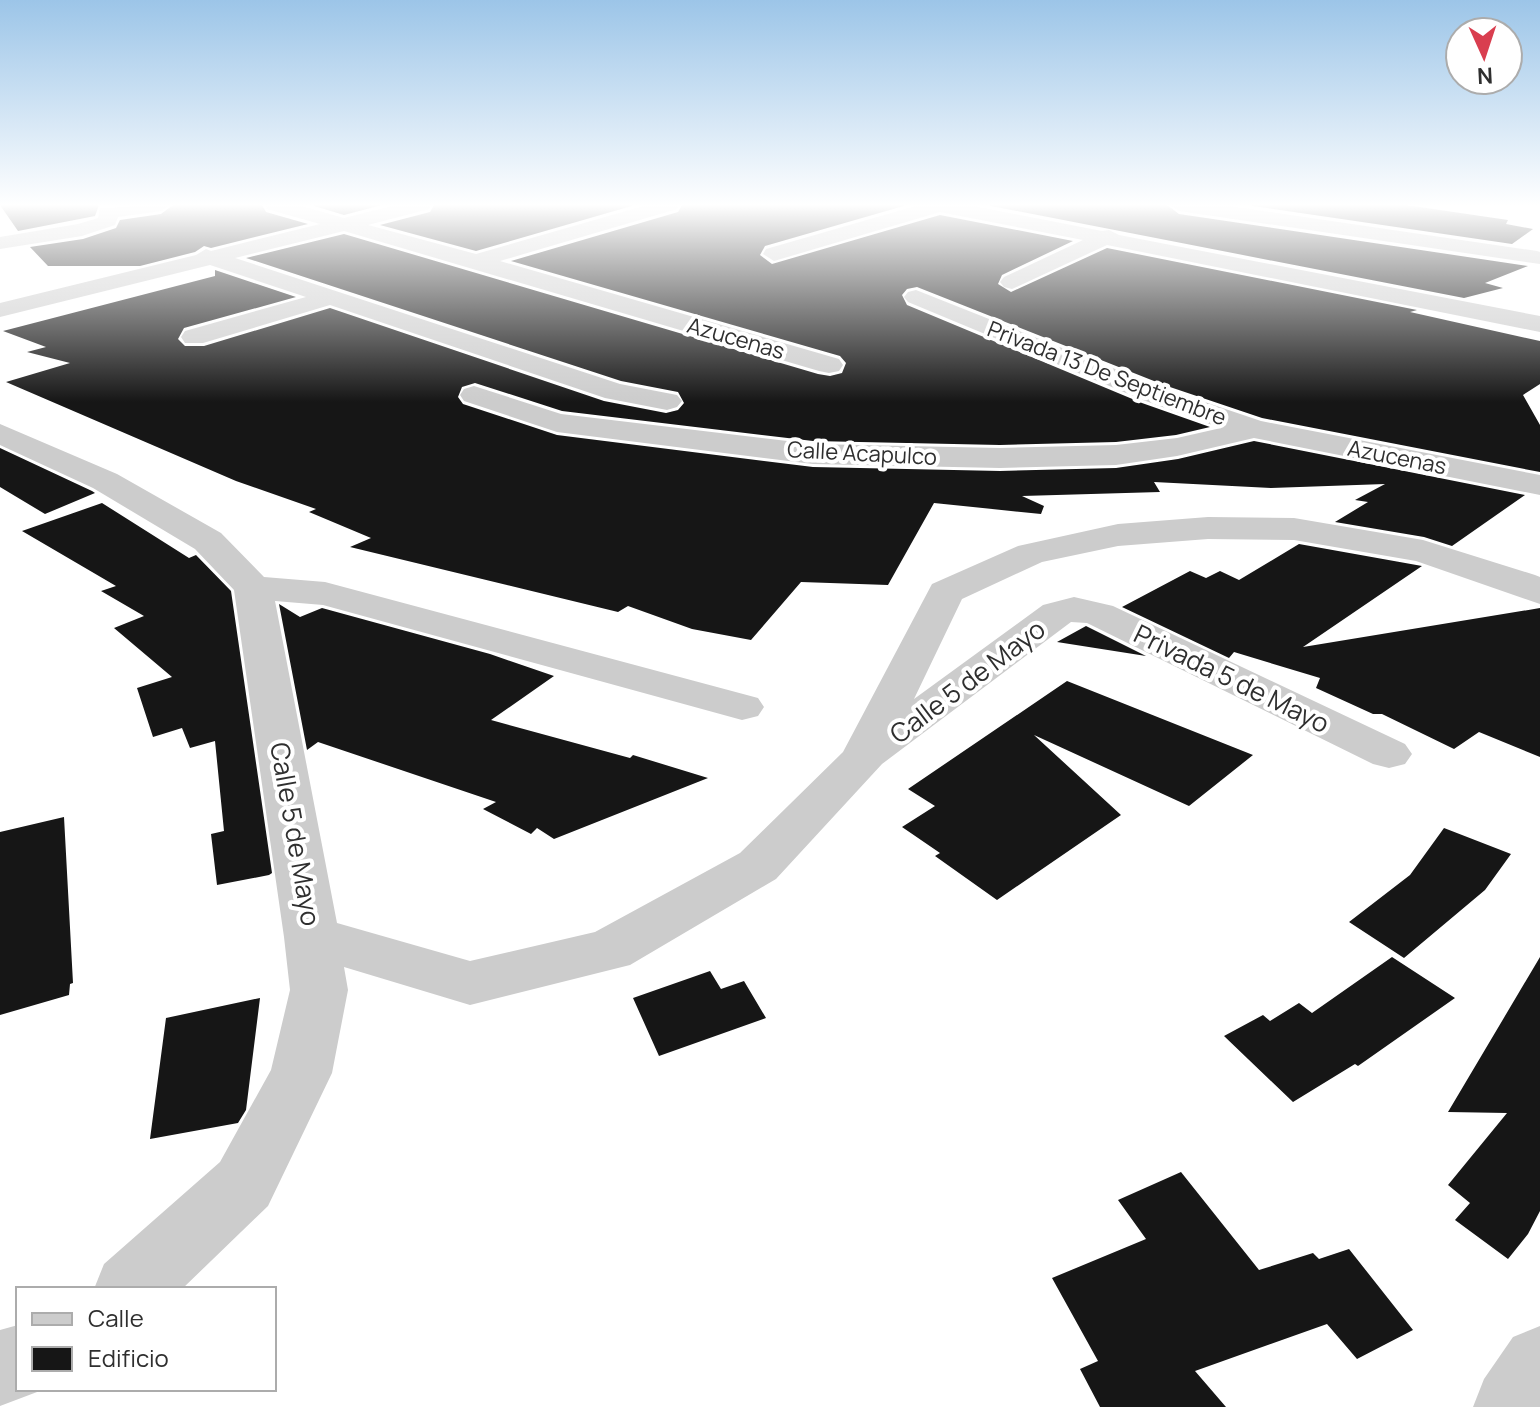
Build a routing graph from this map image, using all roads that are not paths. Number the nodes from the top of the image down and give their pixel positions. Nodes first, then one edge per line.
1 (150, 271) edge
2 (251, 271) edge
3 (509, 271) edge
4 (1036, 271) edge
5 (1265, 271) edge
6 (1012, 282) dead end
7 (333, 297) junction
8 (916, 297) dead end
9 (0, 310) edge
10 (1540, 324) edge
11 (194, 337) dead end
12 (829, 365) dead end
13 (474, 395) dead end
14 (667, 401) dead end
15 (1254, 429) junction
16 (0, 433) edge
17 (1540, 485) edge
18 (253, 587) junction
19 (1540, 592) edge
20 (1074, 609) joint
21 (742, 707) dead end
22 (1389, 754) dead end
23 (862, 759) junction
24 (312, 937) junction
25 (132, 1287) edge
26 (1540, 1364) edge
27 (1512, 1407) edge

1 - 9 street
2 - 7 street
3 - 12 street, Azucenas
4 - 6 street
5 - 10 street
7 - 11 street
7 - 14 street
8 - 15 street, Privada 13 De Septiembre
13 - 15 street, Calle Acapulco
15 - 17 street, Azucenas
16 - 18 street
18 - 21 street
18 - 24 street, Calle 5 de Mayo
19 - 23 street, Calle 5 de Mayo
20 - 22 street, Privada 5 de Mayo
20 - 23 street, Calle 5 de Mayo
23 - 24 street, Calle 5 de Mayo
24 - 25 street
26 - 27 street

